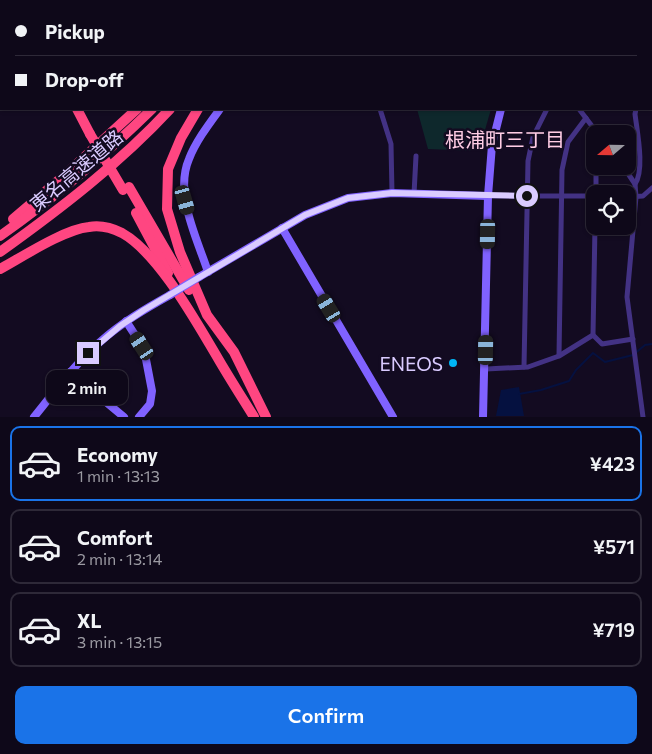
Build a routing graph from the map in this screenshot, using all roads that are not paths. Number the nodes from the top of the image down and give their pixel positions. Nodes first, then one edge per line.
1 (78, 110) edge
2 (83, 110) edge
3 (136, 110) edge
4 (151, 110) edge
5 (169, 110) edge
6 (197, 110) edge
7 (219, 110) edge
8 (380, 110) edge
9 (501, 110) edge
10 (547, 110) edge
11 (580, 110) edge
12 (636, 110) edge
13 (586, 118) junction
14 (591, 125) edge
15 (93, 133) junction
16 (416, 156) dead end
17 (629, 175) edge
18 (635, 184) joint
19 (126, 188) junction
20 (652, 188) edge
21 (392, 193) junction
22 (414, 194) junction
23 (586, 195) edge
24 (488, 196) junction
25 (527, 196) junction
26 (562, 196) junction
27 (636, 197) edge
28 (282, 228) junction
29 (0, 229) edge
30 (596, 235) edge
31 (633, 235) edge
32 (0, 236) edge
33 (0, 252) edge
34 (0, 269) edge
35 (208, 272) junction
36 (182, 300) junction
37 (207, 316) junction
38 (126, 322) junction
39 (593, 335) junction
40 (633, 339) junction
41 (558, 356) junction
42 (524, 367) junction
43 (486, 369) junction
44 (70, 372) junction
45 (34, 416) edge
46 (124, 416) edge
47 (139, 416) edge
48 (254, 416) edge
49 (266, 416) edge
50 (393, 416) edge
51 (483, 416) edge
52 (643, 416) edge

1 - 15 highway
2 - 15 highway
3 - 29 highway
4 - 32 highway, 東名高速道路
5 - 33 highway, 東名高速道路
6 - 37 highway
7 - 35 street
8 - 21 street
9 - 24 street
10 - 25 street
11 - 13 street
12 - 18 street
13 - 14 street
13 - 26 street
15 - 19 highway, bridge
16 - 22 street
17 - 18 street
19 - 36 highway
19 - 37 highway
20 - 27 street
21 - 22 street
21 - 28 street
22 - 24 street
23 - 26 street
24 - 25 street
24 - 43 street
25 - 26 street
25 - 42 street
26 - 41 street
28 - 35 street
28 - 50 street
30 - 39 street
31 - 40 street
34 - 36 highway
35 - 38 street, bridge
36 - 48 highway
37 - 49 highway
38 - 44 street
38 - 47 street
39 - 40 street
39 - 41 street
40 - 52 street
41 - 42 street
42 - 43 street
43 - 51 street
44 - 45 street
44 - 46 street

